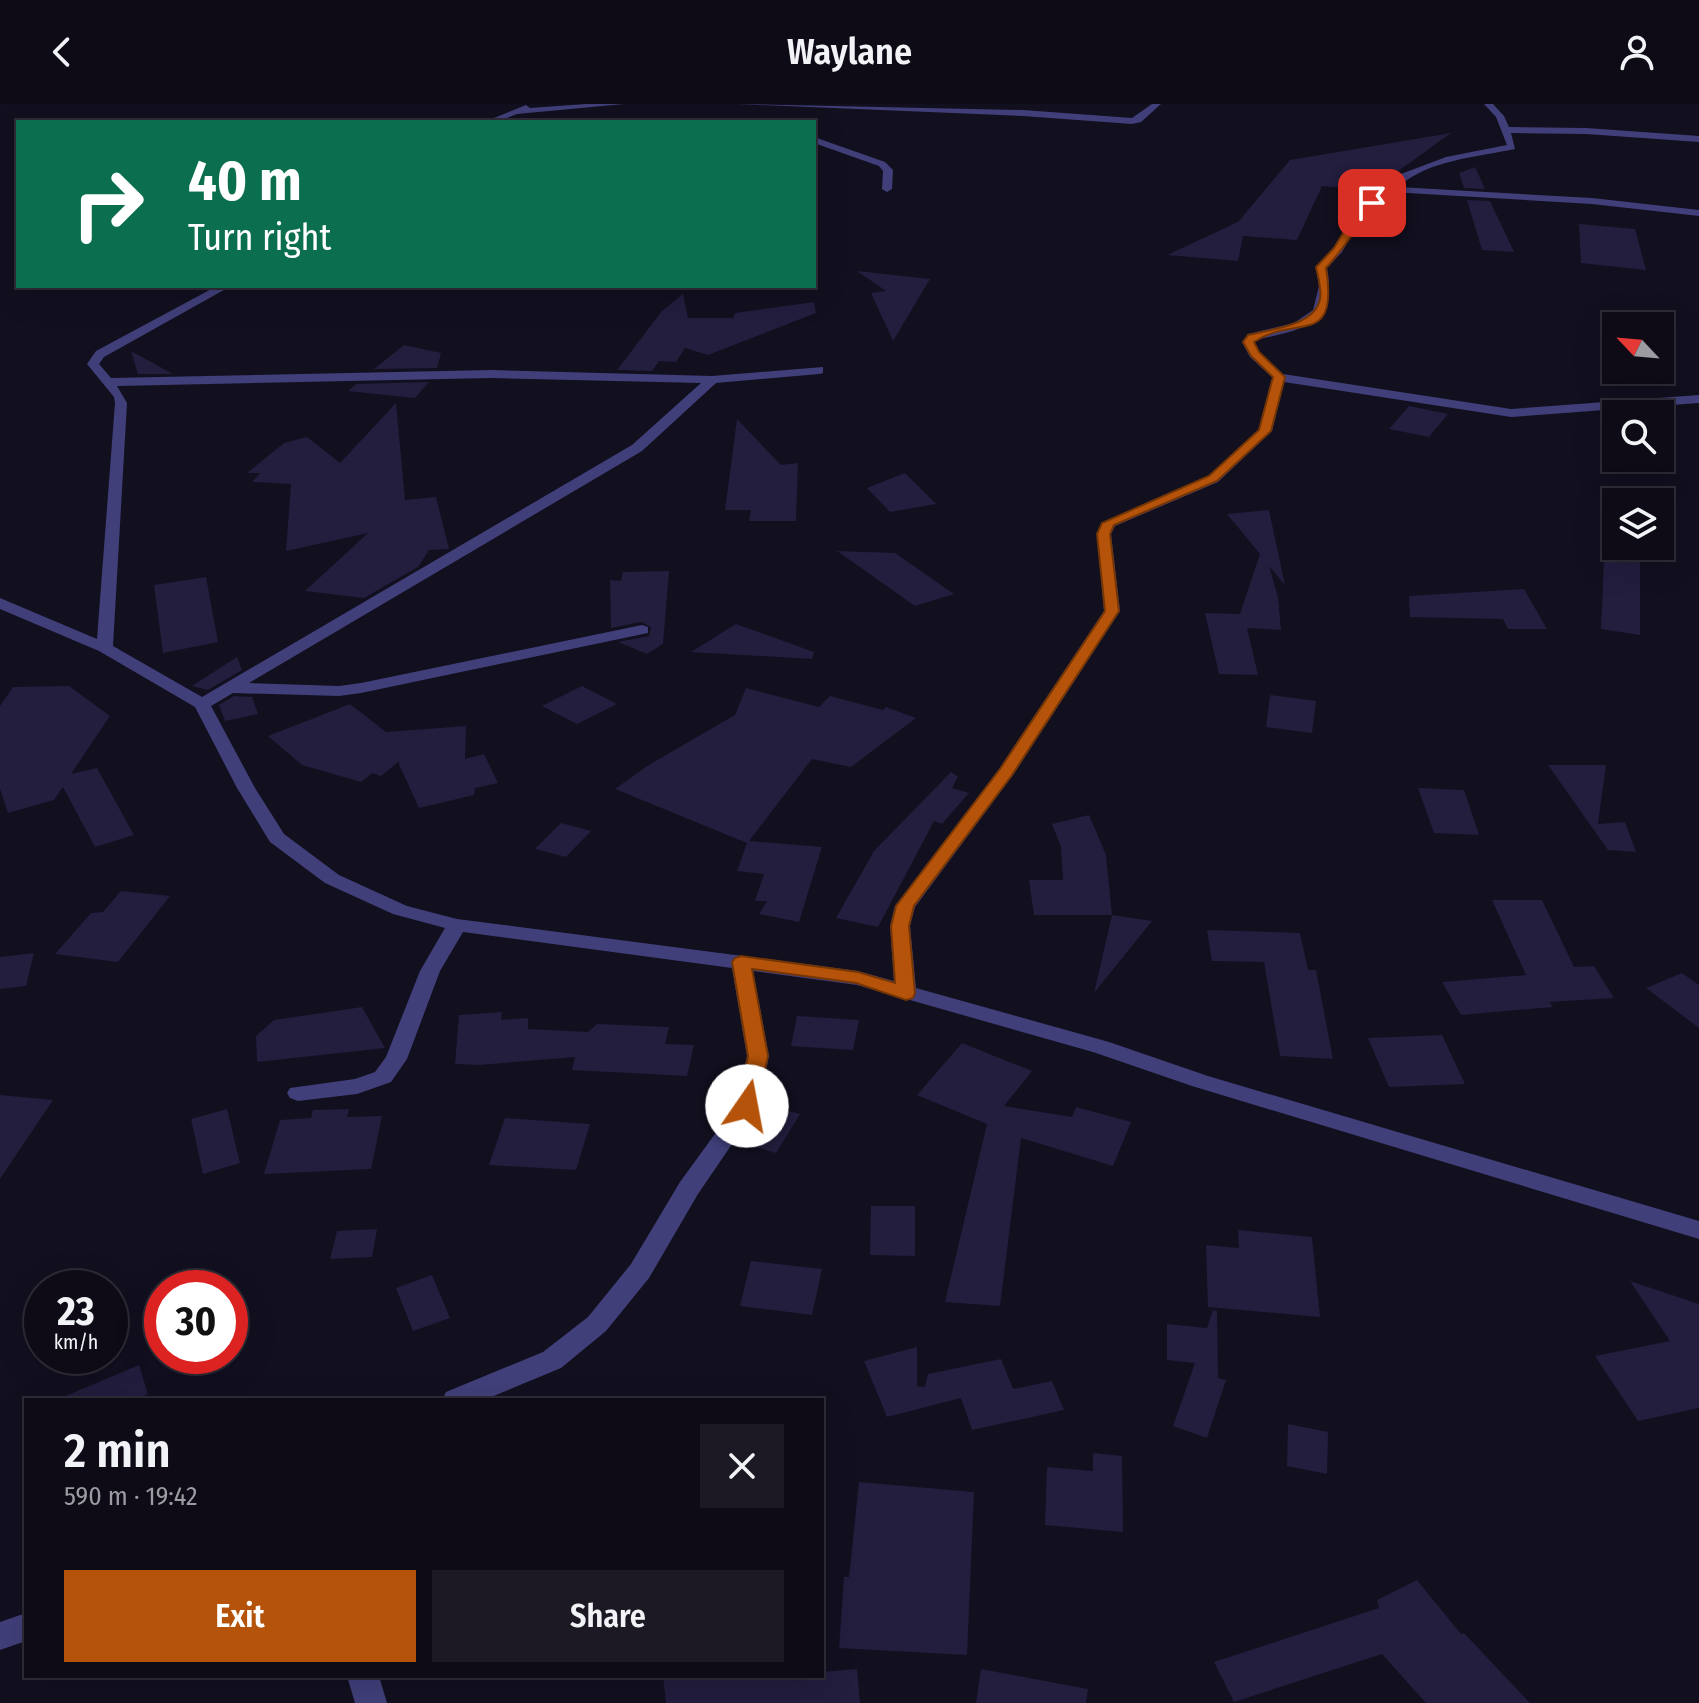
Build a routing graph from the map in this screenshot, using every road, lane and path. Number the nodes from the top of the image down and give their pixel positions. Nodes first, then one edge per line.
1 (537, 104) edge
2 (620, 104) edge
3 (740, 104) edge
4 (1157, 104) edge
5 (1488, 104) edge
6 (787, 109) edge
7 (514, 112) junction
8 (493, 120) edge
9 (1507, 130) junction
10 (1699, 139) edge
11 (816, 141) edge
12 (887, 189) dead end
13 (1387, 189) junction
14 (1699, 213) edge
15 (221, 288) edge
16 (819, 370) dead end
17 (1279, 377) junction
18 (712, 380) junction
19 (107, 382) junction
20 (1699, 399) edge
21 (0, 603) edge
22 (642, 630) dead end
23 (105, 648) junction
24 (231, 688) junction
25 (202, 704) junction
26 (457, 925) junction
27 (741, 962) junction
28 (906, 993) junction
29 (298, 1093) dead end
30 (1699, 1230) edge
31 (461, 1398) edge
32 (24, 1628) edge
33 (0, 1636) edge
34 (364, 1678) edge
35 (371, 1703) edge

1 - 7 street
2 - 7 street
3 - 6 street
4 - 6 street
5 - 9 street
7 - 8 street
9 - 10 street
9 - 13 street
11 - 12 street
13 - 14 street
13 - 17 street
15 - 19 street
16 - 18 street
17 - 20 street
17 - 28 street
18 - 19 street
18 - 24 street
19 - 23 street
21 - 23 street
22 - 24 street
23 - 25 street
24 - 25 street
25 - 26 street
26 - 27 street
26 - 29 street
27 - 28 street
27 - 31 street
28 - 30 street
32 - 33 street
34 - 35 street

